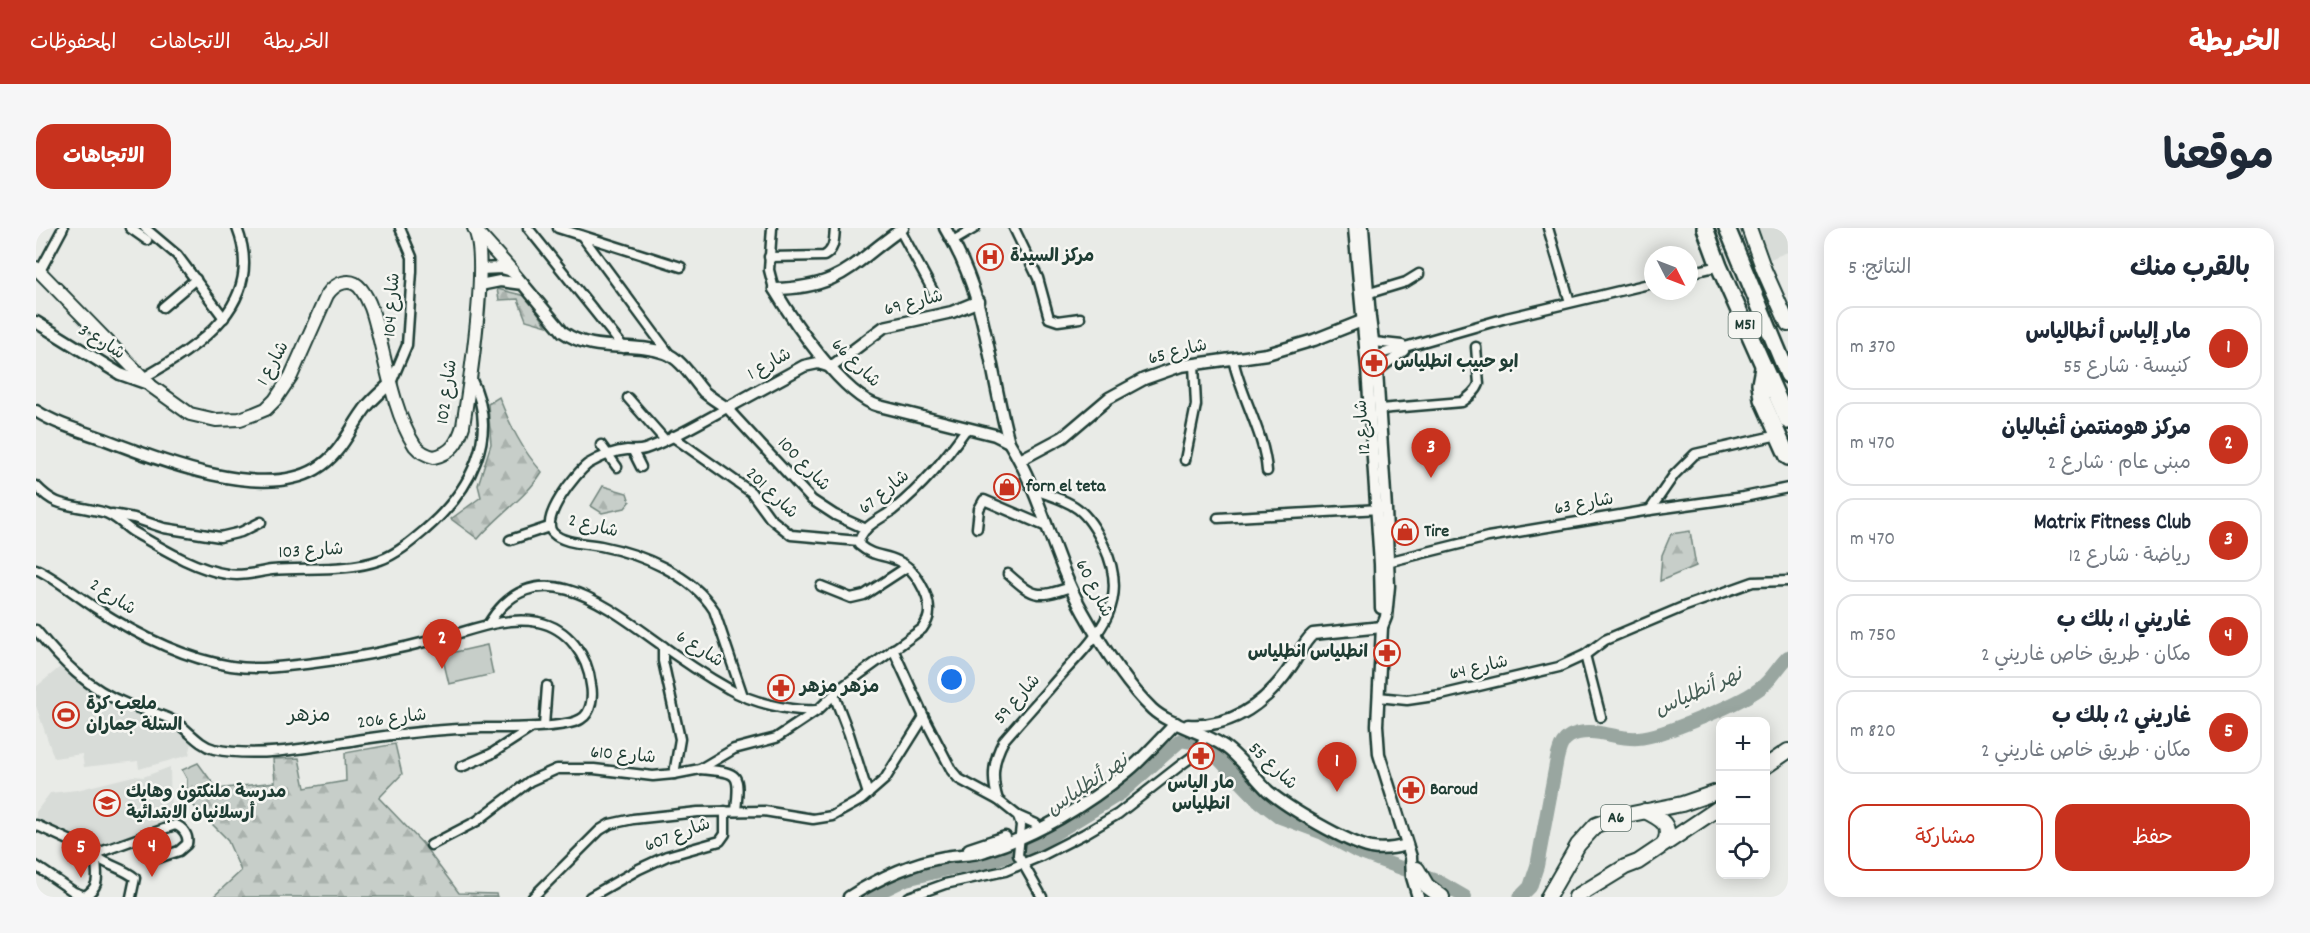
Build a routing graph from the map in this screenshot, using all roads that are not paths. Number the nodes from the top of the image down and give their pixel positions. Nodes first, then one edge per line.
1 (63, 228) edge
2 (130, 228) edge
3 (145, 228) edge
4 (237, 228) edge
5 (400, 228) edge
6 (528, 228) edge
7 (558, 228) edge
8 (772, 228) edge
9 (835, 228) edge
10 (945, 228) edge
11 (975, 228) edge
12 (1014, 228) edge
13 (1353, 228) edge
14 (1363, 228) edge
15 (1548, 228) edge
16 (1705, 228) edge
17 (1727, 228) edge
18 (1749, 228) edge
19 (901, 229) edge
20 (475, 230) edge
21 (582, 236) junction
22 (147, 240) dead end
23 (953, 241) junction
24 (769, 257) junction
25 (1719, 266) junction
26 (681, 267) dead end
27 (480, 269) junction
28 (38, 270) edge
29 (512, 271) junction
30 (1698, 271) edge
31 (1419, 274) dead end
32 (196, 279) junction
33 (523, 284) junction
34 (480, 285) junction
35 (1644, 285) edge
36 (774, 289) junction
37 (933, 291) dead end
38 (1364, 294) junction
39 (979, 301) junction
40 (1570, 302) junction
41 (163, 307) dead end
42 (224, 318) junction
43 (1080, 318) dead end
44 (1367, 319) junction
45 (36, 322) edge
46 (1788, 324) edge
47 (1374, 342) junction
48 (1412, 345) junction
49 (1476, 347) dead end
50 (624, 348) junction
51 (670, 355) junction
52 (1371, 357) junction
53 (1233, 359) junction
54 (1194, 364) junction
55 (831, 367) junction
56 (1763, 368) junction
57 (1787, 370) edge
58 (1377, 371) junction
59 (469, 375) junction
60 (147, 382) junction
61 (391, 383) junction
62 (628, 398) dead end
63 (727, 408) junction
64 (1380, 410) junction
65 (36, 411) edge
66 (1788, 421) edge
67 (967, 428) junction
68 (1778, 435) junction
69 (668, 438) junction
70 (1009, 442) junction
71 (601, 445) dead end
72 (633, 450) junction
73 (608, 454) junction
74 (1788, 456) edge
75 (1020, 460) junction
76 (1185, 460) dead end
77 (617, 467) dead end
78 (641, 467) dead end
79 (1267, 471) dead end
80 (36, 486) edge
81 (1788, 488) edge
82 (1032, 489) junction
83 (1381, 509) junction
84 (1650, 510) junction
85 (109, 514) junction
86 (1218, 519) dead end
87 (261, 522) dead end
88 (549, 527) junction
89 (1047, 527) junction
90 (977, 528) dead end
91 (866, 529) junction
92 (510, 540) dead end
93 (859, 541) junction
94 (1384, 563) junction
95 (907, 567) junction
96 (36, 569) edge
97 (1008, 574) dead end
98 (1788, 581) edge
99 (821, 586) dead end
100 (1071, 587) junction
101 (489, 623) junction
102 (1382, 625) junction
103 (36, 630) edge
104 (1098, 635) junction
105 (663, 646) junction
106 (893, 649) junction
107 (1585, 655) junction
108 (547, 686) dead end
109 (834, 695) junction
110 (743, 696) junction
111 (1378, 697) junction
112 (818, 710) junction
113 (924, 717) junction
114 (1601, 717) dead end
115 (1217, 722) junction
116 (1176, 723) junction
117 (544, 726) junction
118 (532, 728) junction
119 (1207, 739) junction
120 (1788, 751) edge
121 (1788, 762) edge
122 (1770, 763) edge
123 (461, 767) dead end
124 (700, 769) junction
125 (674, 774) junction
126 (1770, 774) edge
127 (1716, 792) edge
128 (868, 794) junction
129 (998, 800) junction
130 (1682, 804) junction
131 (1716, 810) edge
132 (736, 811) junction
133 (1645, 811) junction
134 (725, 812) junction
135 (1018, 816) junction
136 (1036, 824) junction
137 (1695, 824) junction
138 (36, 825) edge
139 (1019, 838) junction
140 (1664, 844) junction
141 (431, 845) dead end
142 (1407, 845) junction
143 (94, 854) junction
144 (158, 858) dead end
145 (1020, 860) junction
146 (36, 866) edge
147 (1416, 871) junction
148 (86, 896) edge
149 (1582, 896) edge
150 (131, 897) edge
151 (533, 897) edge
152 (590, 897) edge
153 (849, 897) edge
154 (909, 897) edge
155 (1042, 897) edge
156 (1418, 897) edge
157 (1424, 897) edge
158 (1442, 897) edge
159 (1548, 897) edge

1 - 28 street
2 - 22 street
3 - 32 street
4 - 42 street
5 - 61 street, شارع 104
6 - 50 street
7 - 21 street
8 - 24 street
9 - 24 street
10 - 23 street, شارع 60
11 - 23 street
12 - 43 street
13 - 38 street, شارع 12
14 - 38 street, شارع 12
15 - 40 street
16 - 25 highway, M51
17 - 57 highway, M51
18 - 46 highway
19 - 36 street
19 - 37 street
20 - 27 main road, شارع 102
20 - 29 main road
21 - 26 street
21 - 51 street
23 - 39 street, شارع 60
24 - 36 street
25 - 30 street
25 - 56 highway, M51
27 - 29 street
27 - 34 main road, شارع 102
28 - 60 main road, شارع 1
29 - 33 street
31 - 38 street
32 - 41 street
32 - 42 street
33 - 34 street
33 - 50 street
34 - 59 main road, شارع 102
35 - 40 street
36 - 55 street, شارع 66
38 - 44 street, شارع 12
39 - 55 street, شارع 69
39 - 70 street, شارع 60
40 - 48 street
42 - 60 street
44 - 47 street, شارع 12
44 - 52 street, شارع 12
44 - 53 street, شارع 65
45 - 60 street, شارع 3
47 - 48 street
47 - 52 street, شارع 12
48 - 52 street
48 - 58 street
49 - 64 street
50 - 51 street
51 - 63 street
52 - 58 street, شارع 12
52 - 83 street, شارع 12
53 - 54 street, شارع 65
53 - 79 street
54 - 75 street, شارع 65
54 - 76 street
55 - 63 street, شارع 1
55 - 67 street, شارع 66
56 - 66 highway, M51
56 - 68 highway
58 - 64 street, شارع 12
59 - 61 main road, شارع 102
59 - 85 street, شارع 103
60 - 61 main road, شارع 1
61 - 65 street
62 - 69 street, شارع 201
63 - 69 street, شارع 2
63 - 91 street, شارع 100
64 - 83 street, شارع 12
67 - 70 street, شارع 66
67 - 91 street, شارع 67
68 - 74 highway
68 - 84 street
69 - 72 street, شارع 2
69 - 93 street, شارع 201
70 - 75 street, شارع 60
71 - 73 street
72 - 73 street, شارع 2
72 - 78 street
73 - 77 street
73 - 88 street, شارع 2
75 - 82 street, شارع 60
80 - 85 street, شارع 103
81 - 84 street, شارع 63
82 - 89 street, شارع 60
82 - 104 street, شارع 59
83 - 86 street
83 - 94 street, شارع 12
84 - 94 street, شارع 63
85 - 87 street
88 - 92 street
88 - 110 street, شارع 2
89 - 90 street
89 - 100 street, شارع 60
91 - 93 street, شارع 67
93 - 95 street, شارع 67
94 - 102 street, شارع 12
95 - 99 street
95 - 106 street
96 - 101 street, شارع 2
97 - 100 street
98 - 107 street, شارع 64
100 - 104 street, شارع 60
101 - 105 street, شارع 6
101 - 117 street, شارع 206
102 - 111 street, شارع 12
102 - 115 street
103 - 118 street, شارع 206
104 - 116 street, شارع 60
104 - 129 street, شارع 59
105 - 110 street, شارع 6
105 - 125 street
106 - 109 street
106 - 113 street
107 - 111 street, شارع 64
107 - 114 street
108 - 117 street
109 - 112 street
109 - 128 street
110 - 112 street, شارع 6
111 - 142 street, شارع 12
112 - 124 street, شارع 610
113 - 128 street
113 - 129 street
115 - 116 street
115 - 119 street
116 - 119 street, شارع 55
116 - 136 street
116 - 139 street
117 - 118 street, شارع 206
118 - 123 street
119 - 142 street, شارع 55
119 - 145 street
120 - 122 highway
121 - 126 highway
124 - 125 street, شارع 610
124 - 132 street
125 - 141 street, شارع 610
127 - 130 highway, A6
128 - 132 street
129 - 135 street
130 - 133 highway, A6
130 - 137 highway
131 - 137 highway
132 - 134 street
133 - 140 highway
133 - 159 highway, A6
134 - 151 street
134 - 152 street, شارع 607
135 - 136 street
135 - 139 street
136 - 139 street
137 - 140 highway
138 - 143 street
139 - 145 street
139 - 153 street
140 - 149 highway
142 - 147 street, شارع 12
143 - 144 street
143 - 148 street
143 - 150 street
145 - 154 street
145 - 155 street
146 - 148 street
147 - 156 street
147 - 157 street
147 - 158 highway

